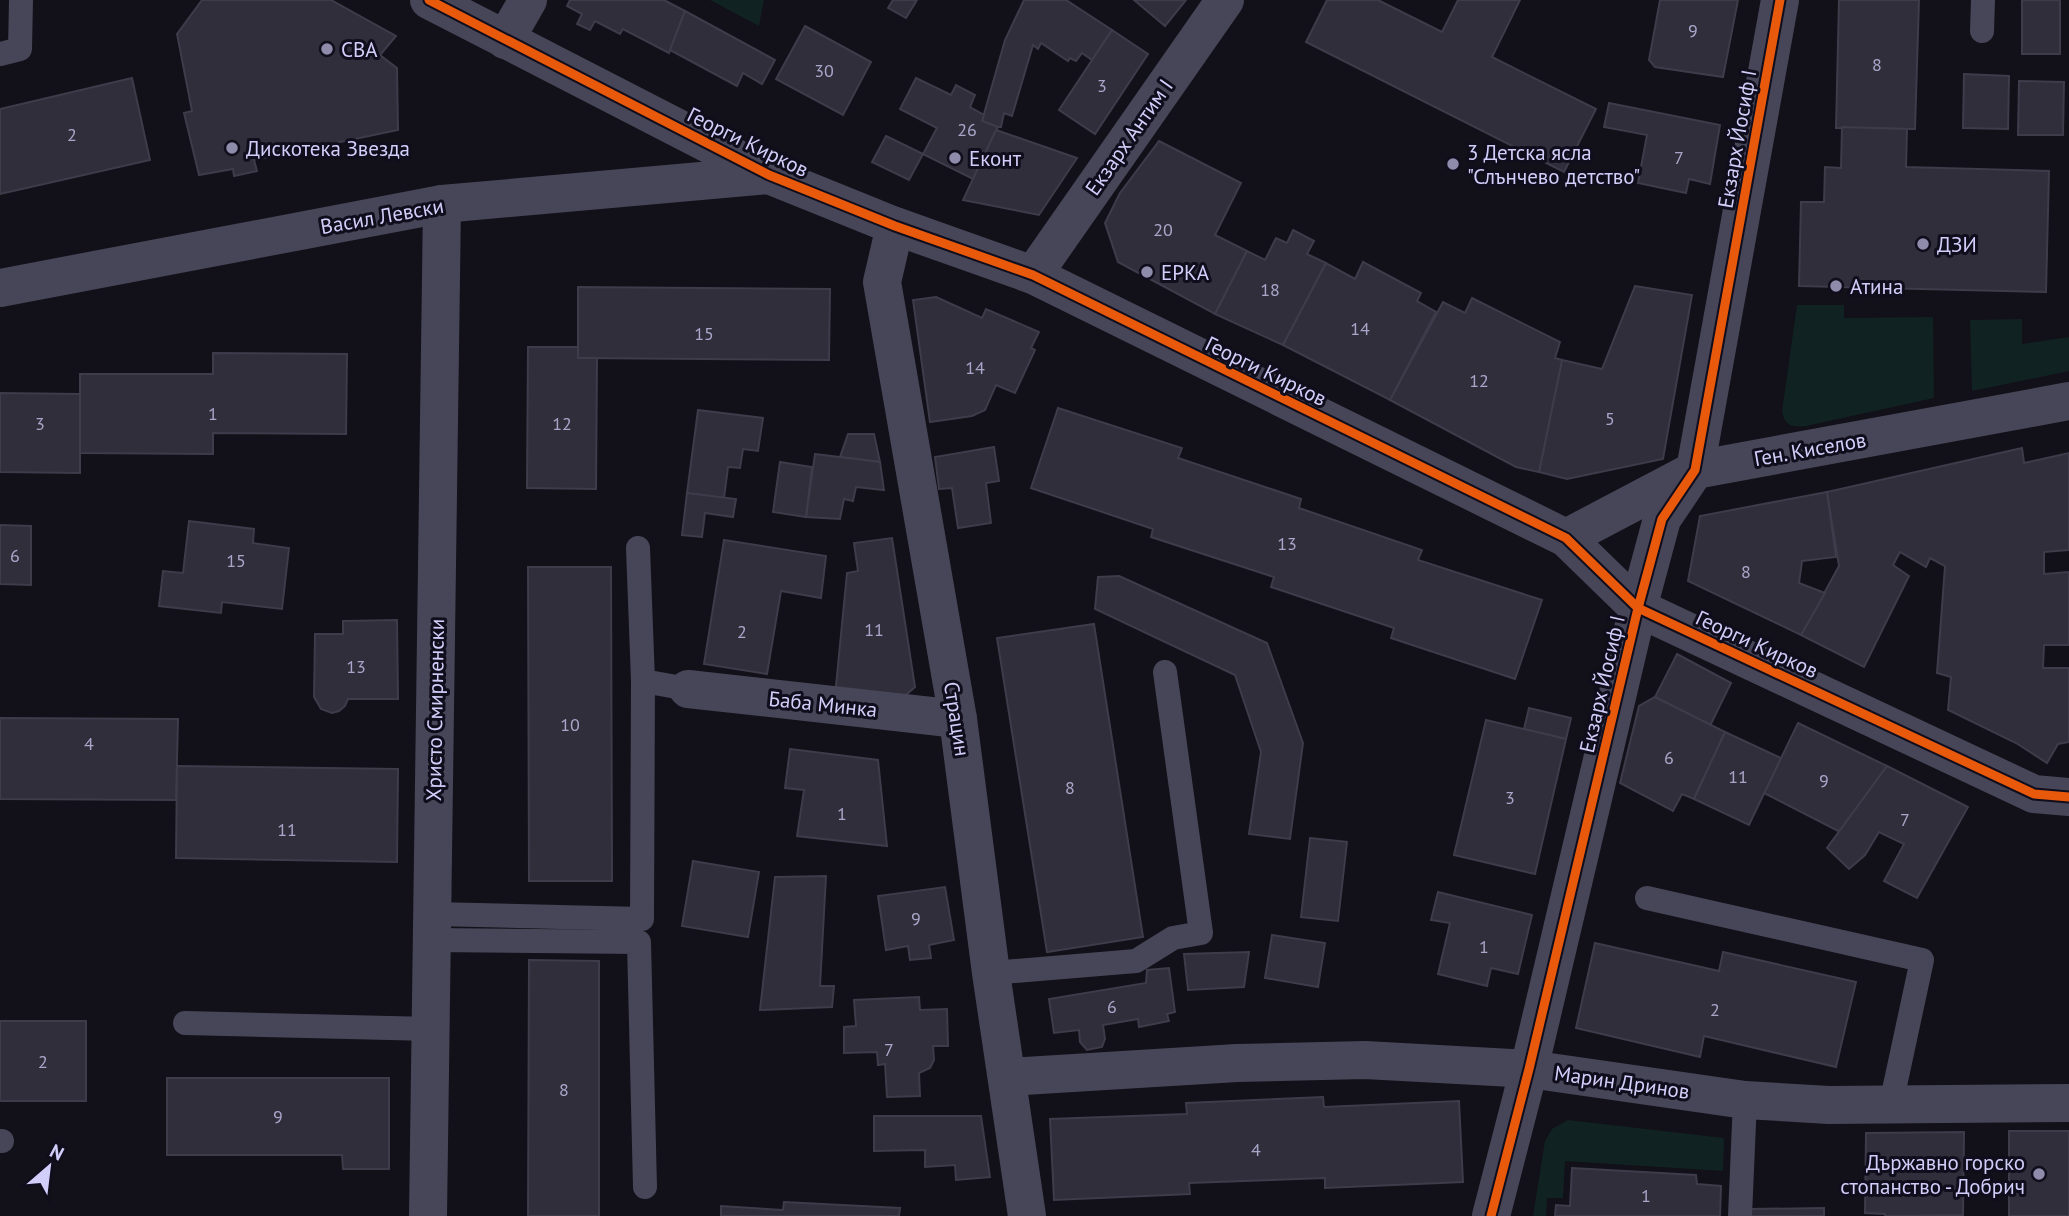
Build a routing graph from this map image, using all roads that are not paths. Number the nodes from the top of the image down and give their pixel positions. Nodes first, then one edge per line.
1 (21, 0) edge
2 (429, 0) edge
3 (528, 0) edge
4 (1225, 0) edge
5 (1780, 0) edge
6 (1983, 0) edge
7 (1982, 31) dead end
8 (505, 40) junction
9 (0, 54) edge
10 (769, 175) junction
11 (442, 204) junction
12 (895, 226) junction
13 (1033, 275) junction
14 (0, 288) edge
15 (2069, 401) edge
16 (1695, 470) junction
17 (1566, 538) junction
18 (638, 548) dead end
19 (1638, 608) junction
20 (1165, 673) dead end
21 (643, 681) junction
22 (688, 689) joint
23 (958, 719) junction
24 (2069, 797) edge
25 (1647, 898) dead end
26 (432, 927) junction
27 (991, 973) junction
28 (185, 1024) dead end
29 (431, 1029) junction
30 (1529, 1069) junction
31 (1007, 1077) junction
32 (1745, 1100) junction
33 (2069, 1103) edge
34 (1891, 1104) junction
35 (645, 1186) dead end
36 (428, 1216) edge
37 (1027, 1216) edge
38 (1491, 1216) edge
39 (1740, 1216) edge

1 - 9 lane
2 - 8 street, Георги Кирков
3 - 8 street
4 - 13 street, Екзарх Антим I
5 - 16 street, Екзарх Йосиф I
6 - 7 lane
8 - 10 street, Георги Кирков
10 - 11 street, Васил Левски
10 - 12 street, Георги Кирков
11 - 14 street, Васил Левски
11 - 26 street, Христо Смирненски
12 - 13 street, Георги Кирков
12 - 23 street, Страцин
13 - 17 street, Георги Кирков
15 - 16 street, Ген. Киселов
16 - 17 street, Ген. Киселов
16 - 19 street, Екзарх Йосиф I
17 - 19 street, Георги Кирков
18 - 21 lane
19 - 24 street, Георги Кирков
19 - 30 street, Екзарх Йосиф I
20 - 27 lane
21 - 22 lane
21 - 26 lane
22 - 23 street, Баба Минка
23 - 27 street, Страцин
25 - 34 lane
26 - 29 street, Христо Смирненски
26 - 35 lane
27 - 31 street, Страцин
28 - 29 lane
29 - 36 street, Христо Смирненски
30 - 31 street, Марин Дринов
30 - 32 street, Марин Дринов
30 - 38 street, Екзарх Йосиф I
31 - 37 street, Страцин
32 - 34 street, Марин Дринов
32 - 39 lane
33 - 34 street, Марин Дринов

